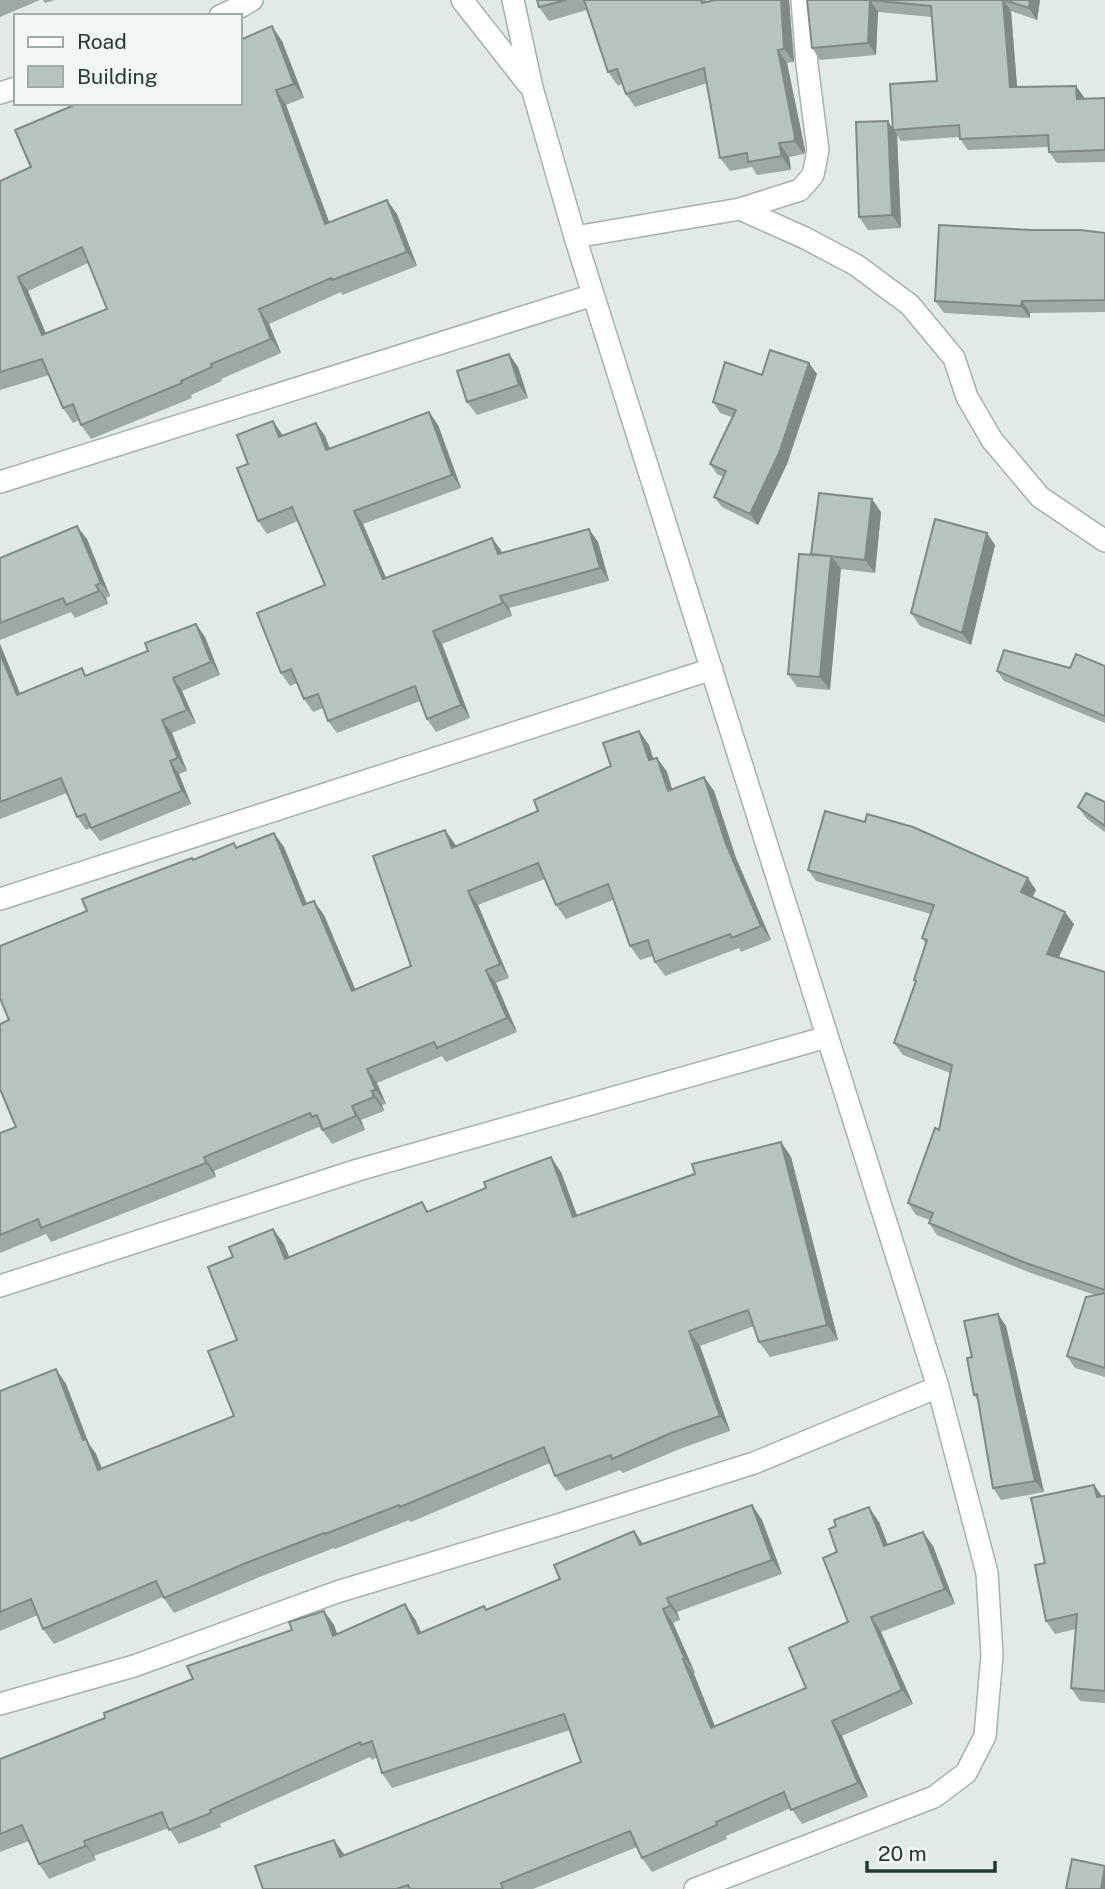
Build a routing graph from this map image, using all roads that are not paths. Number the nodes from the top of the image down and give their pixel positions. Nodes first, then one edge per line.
1 (252, 0) edge
2 (463, 0) edge
3 (513, 0) edge
4 (802, 0) edge
5 (225, 14) edge
6 (532, 88) junction
7 (740, 209) junction
8 (575, 237) junction
9 (593, 295) junction
10 (0, 482) edge
11 (1105, 541) edge
12 (712, 669) junction
13 (0, 899) edge
14 (827, 1037) junction
15 (0, 1286) edge
16 (938, 1387) junction
17 (0, 1704) edge
18 (747, 1879) edge
19 (695, 1889) edge

1 - 5 street
2 - 6 street
3 - 6 street
4 - 7 street
6 - 8 street
7 - 8 street
7 - 11 street
8 - 9 street
9 - 10 street
9 - 12 street
12 - 13 street
12 - 14 street
14 - 15 street
14 - 16 street
16 - 17 street
16 - 18 street
18 - 19 street

